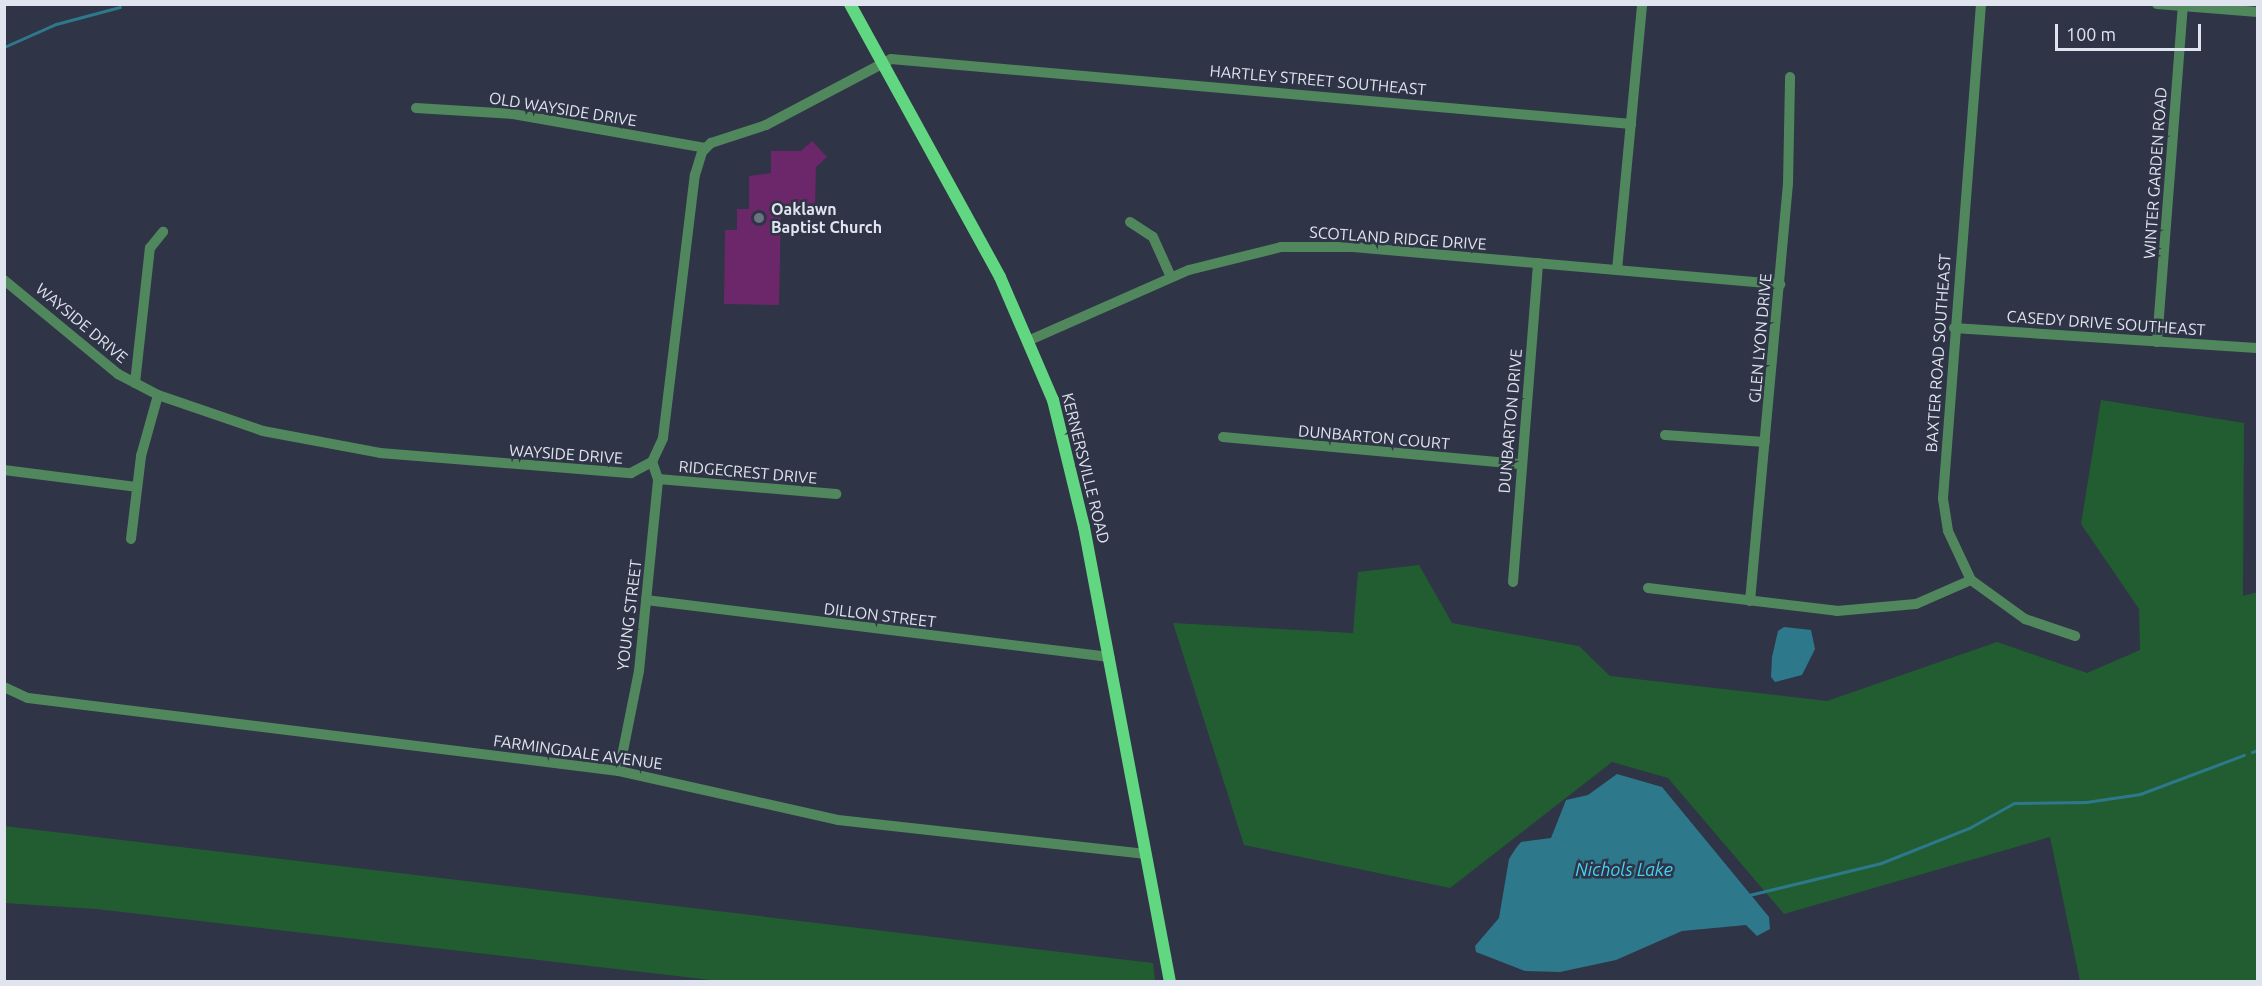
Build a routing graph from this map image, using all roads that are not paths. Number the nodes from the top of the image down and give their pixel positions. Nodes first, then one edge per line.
1 (850, 4) edge
2 (1642, 4) edge
3 (1981, 4) edge
4 (2157, 4) edge
5 (2183, 6) edge
6 (2258, 12) edge
7 (883, 63) junction
8 (1790, 77) dead end
9 (416, 108) dead end
10 (1631, 124) junction
11 (705, 148) junction
12 (1130, 222) dead end
13 (163, 232) dead end
14 (1539, 263) junction
15 (1617, 270) junction
16 (1171, 277) junction
17 (4, 280) edge
18 (1780, 284) junction
19 (1954, 328) junction
20 (1030, 340) junction
21 (2157, 342) junction
22 (2256, 348) edge
23 (135, 382) junction
24 (158, 395) junction
25 (1665, 435) dead end
26 (1223, 437) dead end
27 (1765, 442) junction
28 (652, 462) junction
29 (1522, 464) junction
30 (4, 470) edge
31 (658, 479) junction
32 (136, 487) junction
33 (836, 494) dead end
34 (131, 539) dead end
35 (1971, 580) junction
36 (1513, 582) dead end
37 (1648, 588) dead end
38 (646, 600) junction
39 (1750, 601) junction
40 (2075, 636) dead end
41 (1110, 657) junction
42 (4, 687) edge
43 (619, 771) junction
44 (1146, 854) junction
45 (1170, 981) edge

1 - 7 main road, KERNERSVILLE ROAD
2 - 10 street
3 - 19 street, BAXTER ROAD SOUTHEAST
4 - 5 street
5 - 6 street
5 - 21 street, WINTER GARDEN ROAD
7 - 10 street, HARTLEY STREET SOUTHEAST
7 - 11 street
7 - 20 main road, KERNERSVILLE ROAD
8 - 18 street, GLEN LYON DRIVE
9 - 11 street, OLD WAYSIDE DRIVE
10 - 15 street
11 - 28 street
12 - 16 street
13 - 23 street
14 - 15 street, SCOTLAND RIDGE DRIVE
14 - 16 street, SCOTLAND RIDGE DRIVE
14 - 29 street, DUNBARTON DRIVE
15 - 18 street, SCOTLAND RIDGE DRIVE
16 - 20 street, SCOTLAND RIDGE DRIVE
17 - 23 street, WAYSIDE DRIVE
18 - 27 street, GLEN LYON DRIVE
19 - 21 street, CASEDY DRIVE SOUTHEAST
19 - 35 street, BAXTER ROAD SOUTHEAST
20 - 41 main road, KERNERSVILLE ROAD
21 - 22 street, CASEDY DRIVE SOUTHEAST
23 - 24 street, WAYSIDE DRIVE
24 - 28 street, WAYSIDE DRIVE
24 - 32 street
25 - 27 street
26 - 29 street, DUNBARTON COURT
27 - 39 street, GLEN LYON DRIVE
28 - 31 street, YOUNG STREET
29 - 36 street, DUNBARTON DRIVE
30 - 32 street
31 - 33 street, RIDGECREST DRIVE
31 - 38 street, YOUNG STREET
32 - 34 street
35 - 39 street
35 - 40 street, BAXTER ROAD SOUTHEAST
37 - 39 street
38 - 41 street, DILLON STREET
38 - 43 street, YOUNG STREET
41 - 44 main road, KERNERSVILLE ROAD
42 - 43 street, FARMINGDALE AVENUE
43 - 44 street, FARMINGDALE AVENUE
44 - 45 main road, KERNERSVILLE ROAD

